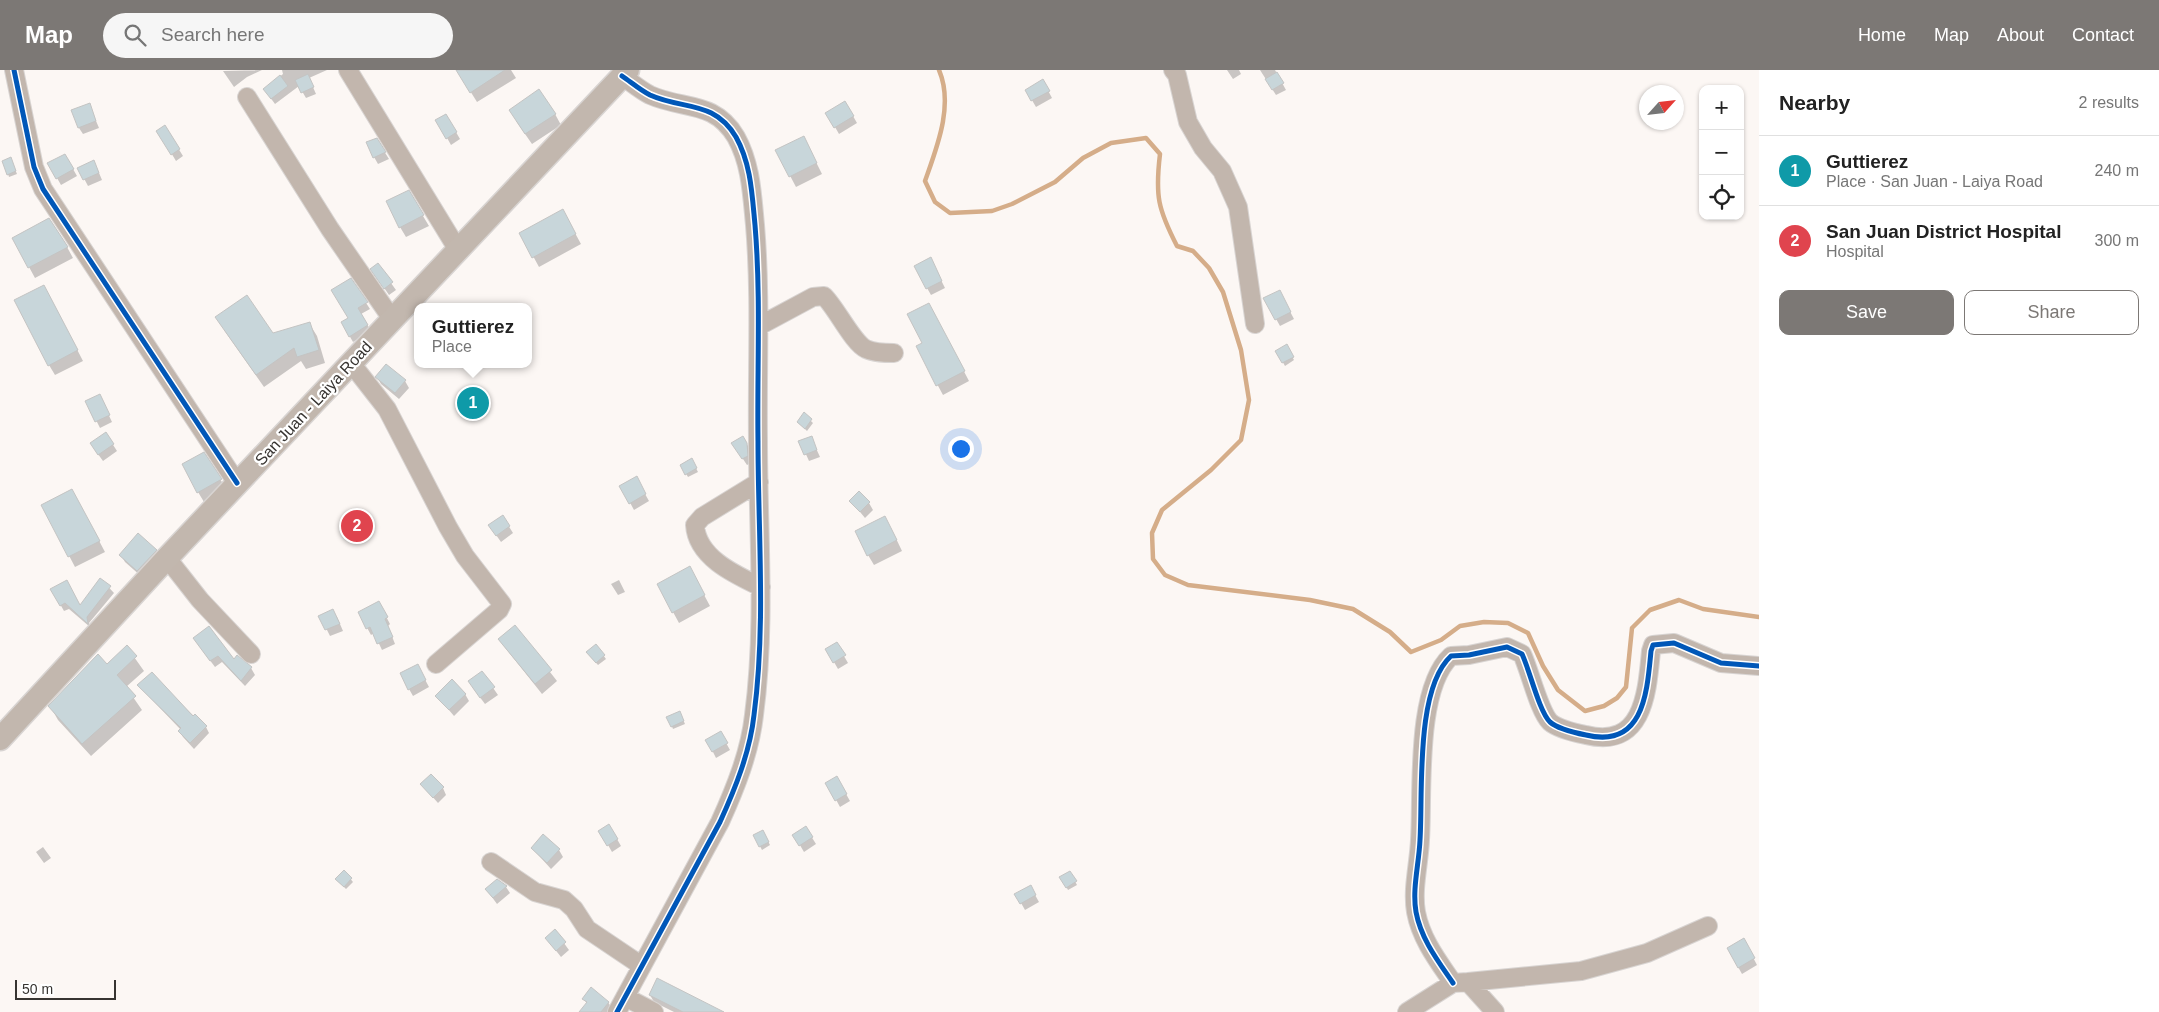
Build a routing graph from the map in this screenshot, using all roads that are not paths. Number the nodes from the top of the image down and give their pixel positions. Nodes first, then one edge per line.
1 (14, 70) edge
2 (348, 70) edge
3 (1174, 70) edge
4 (625, 73) edge
5 (247, 97) dead end
6 (458, 250) junction
7 (392, 319) junction
8 (1255, 324) dead end
9 (759, 326) junction
10 (894, 353) dead end
11 (351, 363) junction
12 (759, 482) junction
13 (237, 483) junction
14 (167, 558) junction
15 (761, 587) junction
16 (250, 654) dead end
17 (436, 664) dead end
18 (1759, 666) edge
19 (0, 739) edge
20 (491, 862) dead end
21 (1708, 926) dead end
22 (642, 966) junction
23 (1461, 982) junction
24 (621, 1004) edge
25 (654, 1012) edge
26 (1407, 1012) edge
27 (1496, 1012) edge

1 - 13 street
2 - 6 street
3 - 8 street
4 - 6 main road, San Juan - Laiya Road
4 - 9 street
5 - 7 street
6 - 7 main road, San Juan - Laiya Road
7 - 11 main road, San Juan - Laiya Road
9 - 10 street
9 - 12 street
11 - 13 main road, San Juan - Laiya Road
11 - 17 street
12 - 15 street
12 - 15 street
13 - 14 main road, San Juan - Laiya Road
14 - 16 street
14 - 19 main road, San Juan - Laiya Road
15 - 22 street
18 - 23 street
20 - 22 street
21 - 23 street
22 - 24 street
23 - 26 street
23 - 27 street
24 - 25 street

